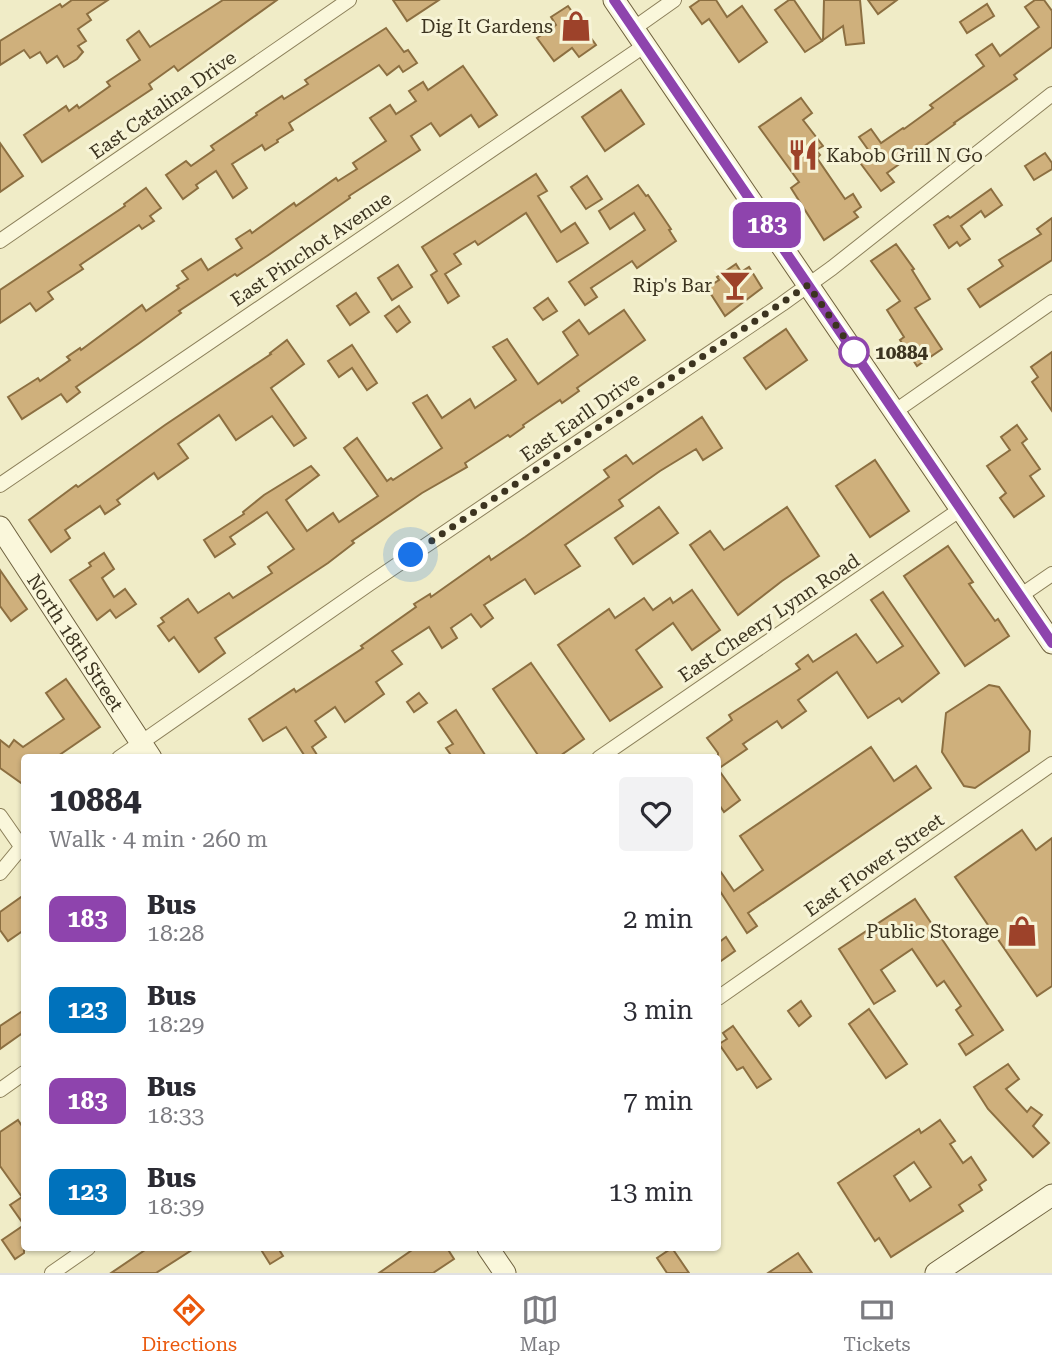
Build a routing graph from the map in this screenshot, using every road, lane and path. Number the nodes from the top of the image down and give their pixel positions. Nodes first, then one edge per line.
1 (349, 0) edge
2 (614, 0) edge
3 (674, 0) edge
4 (639, 38) junction
5 (1052, 94) edge
6 (0, 241) edge
7 (808, 285) junction
8 (1052, 302) edge
9 (894, 412) junction
10 (0, 485) edge
11 (961, 509) junction
12 (0, 527) edge
13 (1052, 574) edge
14 (1020, 596) junction
15 (1052, 643) edge
16 (146, 750) edge
17 (605, 754) edge
18 (1052, 764) edge
19 (0, 816) edge
20 (21, 843) edge
21 (21, 850) edge
22 (0, 873) edge
23 (721, 996) edge
24 (21, 1075) edge
25 (0, 1090) edge
26 (1052, 1195) edge
27 (84, 1251) edge
28 (490, 1251) edge
29 (52, 1273) edge
30 (505, 1273) edge
31 (936, 1273) edge

1 - 6 street, East Catalina Drive
2 - 4 main road
3 - 4 street, East Pinchot Avenue
4 - 7 main road
4 - 10 street, East Pinchot Avenue
5 - 7 street, East Earll Drive
7 - 9 main road
7 - 16 street, East Earll Drive
8 - 9 street
9 - 11 main road
11 - 14 main road
11 - 17 street, East Cheery Lynn Road
12 - 16 main road, North 18th Street
13 - 14 street
14 - 15 main road
18 - 23 street, East Flower Street
19 - 20 street
21 - 22 street
24 - 25 street
26 - 31 main road
27 - 29 street
28 - 30 main road

